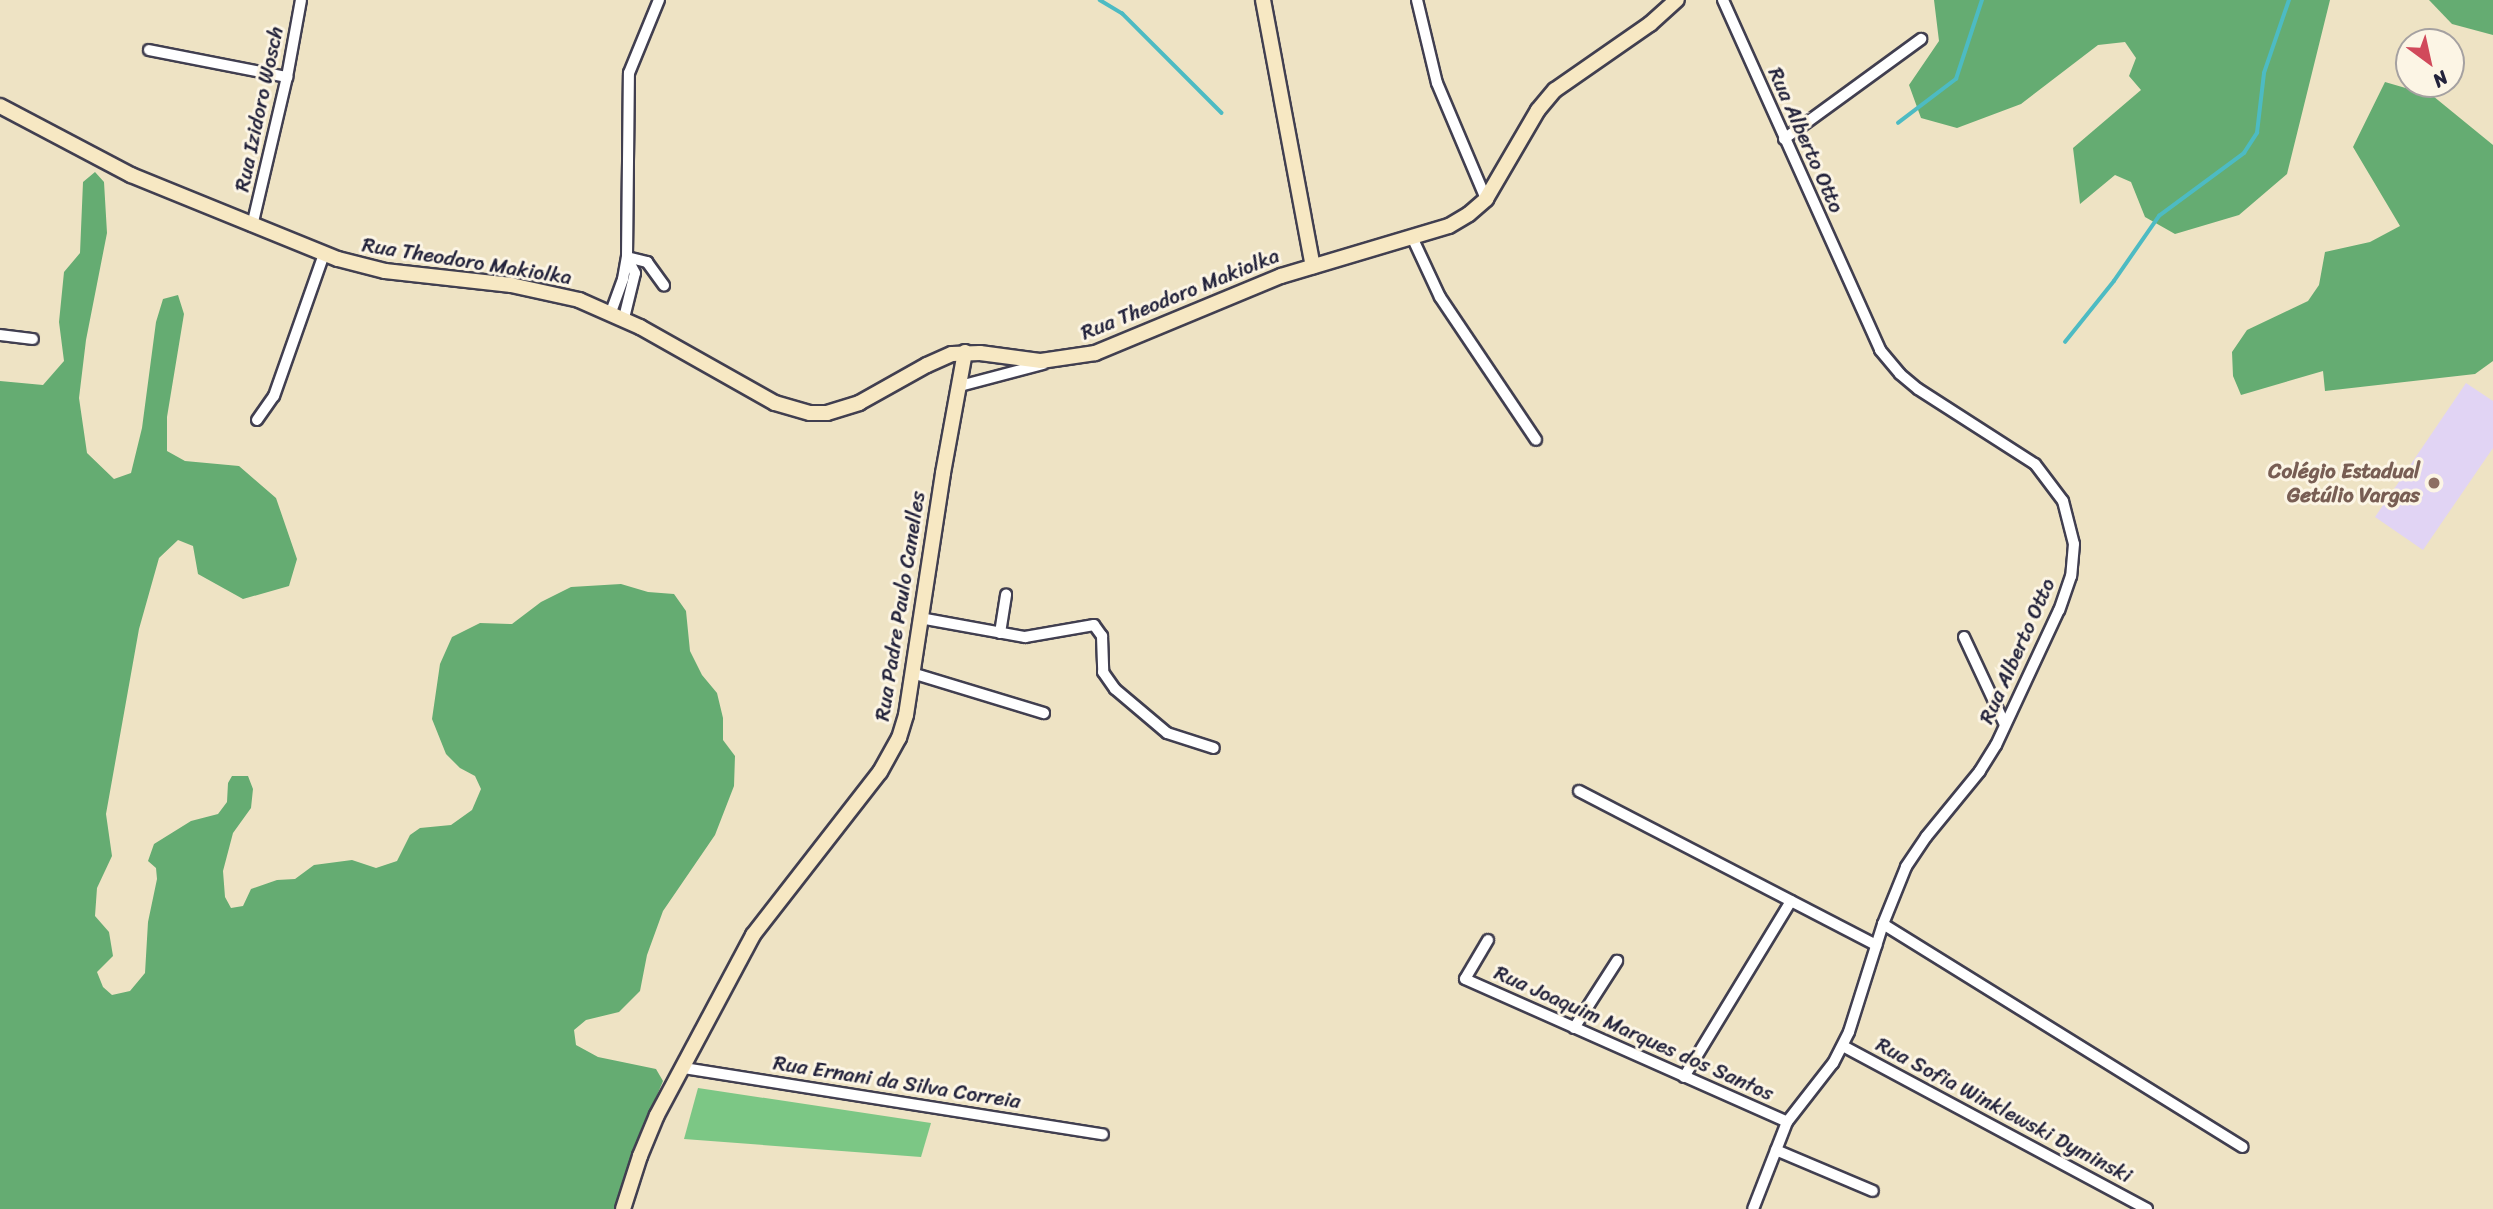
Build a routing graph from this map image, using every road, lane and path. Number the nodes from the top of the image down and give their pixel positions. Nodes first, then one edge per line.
1 (301, 0) edge
2 (659, 0) edge
3 (1263, 0) edge
4 (1417, 0) edge
5 (1677, 0) edge
6 (1723, 0) edge
7 (1921, 39) dead end
8 (149, 50) dead end
9 (287, 77) junction
10 (0, 107) edge
11 (1784, 139) junction
12 (1486, 199) junction
13 (252, 226) junction
14 (1412, 237) junction
15 (324, 254) junction
16 (627, 257) junction
17 (1313, 266) junction
18 (664, 285) dead end
19 (617, 315) junction
20 (0, 335) edge
21 (33, 340) dead end
22 (965, 352) junction
23 (1057, 360) junction
24 (960, 386) junction
25 (257, 420) dead end
26 (1536, 440) dead end
27 (1006, 594) dead end
28 (920, 618) junction
29 (1000, 633) junction
30 (1964, 637) dead end
31 (912, 673) junction
32 (1044, 713) dead end
33 (2005, 725) junction
34 (1214, 748) dead end
35 (1579, 791) dead end
36 (1791, 901) junction
37 (1882, 924) junction
38 (1488, 940) dead end
39 (1876, 945) junction
40 (1617, 961) dead end
41 (1574, 1028) junction
42 (1843, 1046) junction
43 (684, 1068) junction
44 (1684, 1077) junction
45 (1787, 1122) junction
46 (1103, 1134) dead end
47 (2244, 1147) dead end
48 (1776, 1150) junction
49 (1873, 1191) dead end
50 (623, 1209) edge
51 (1753, 1209) edge
52 (2147, 1209) edge

1 - 9 street, Rua Izidoro Wosch
2 - 16 street
3 - 17 main road
4 - 12 street
5 - 12 main road, Rua Theodoro Makiolka
6 - 11 street, Rua Alberto Otto
7 - 11 street
8 - 9 street
9 - 13 street, Rua Izidoro Wosch
10 - 13 main road, Rua Theodoro Makiolka
11 - 33 street, Rua Alberto Otto
12 - 14 main road, Rua Theodoro Makiolka
13 - 15 main road, Rua Theodoro Makiolka
14 - 17 main road, Rua Theodoro Makiolka
14 - 26 street
15 - 19 main road, Rua Theodoro Makiolka
15 - 25 street
16 - 18 street
16 - 19 street
17 - 23 main road, Rua Theodoro Makiolka
19 - 22 main road, Rua Theodoro Makiolka
20 - 21 street
22 - 23 main road, Rua Theodoro Makiolka
22 - 24 main road, Rua Padre Paulo Canelles
23 - 24 street
24 - 28 main road, Rua Padre Paulo Canelles
27 - 29 street
28 - 29 street
28 - 31 main road, Rua Padre Paulo Canelles
29 - 34 street
30 - 33 street
31 - 32 street
31 - 43 main road, Rua Padre Paulo Canelles
33 - 37 street, Rua Alberto Otto
35 - 36 street
36 - 39 street
36 - 44 street
37 - 39 street, Rua Alberto Otto
37 - 47 street
38 - 41 street, Rua Joaquim Marques dos Santos
39 - 42 street, Rua Alberto Otto
40 - 41 street
41 - 44 street, Rua Joaquim Marques dos Santos
42 - 45 street, Rua Alberto Otto
42 - 52 street, Rua Sofia Winklewski Dyminski
43 - 46 street, Rua Ernani da Silva Correia
43 - 50 main road, Rua Padre Paulo Canelles
44 - 45 street, Rua Joaquim Marques dos Santos
45 - 48 street, Rua Alberto Otto
48 - 49 street
48 - 51 street, Rua Alberto Otto

